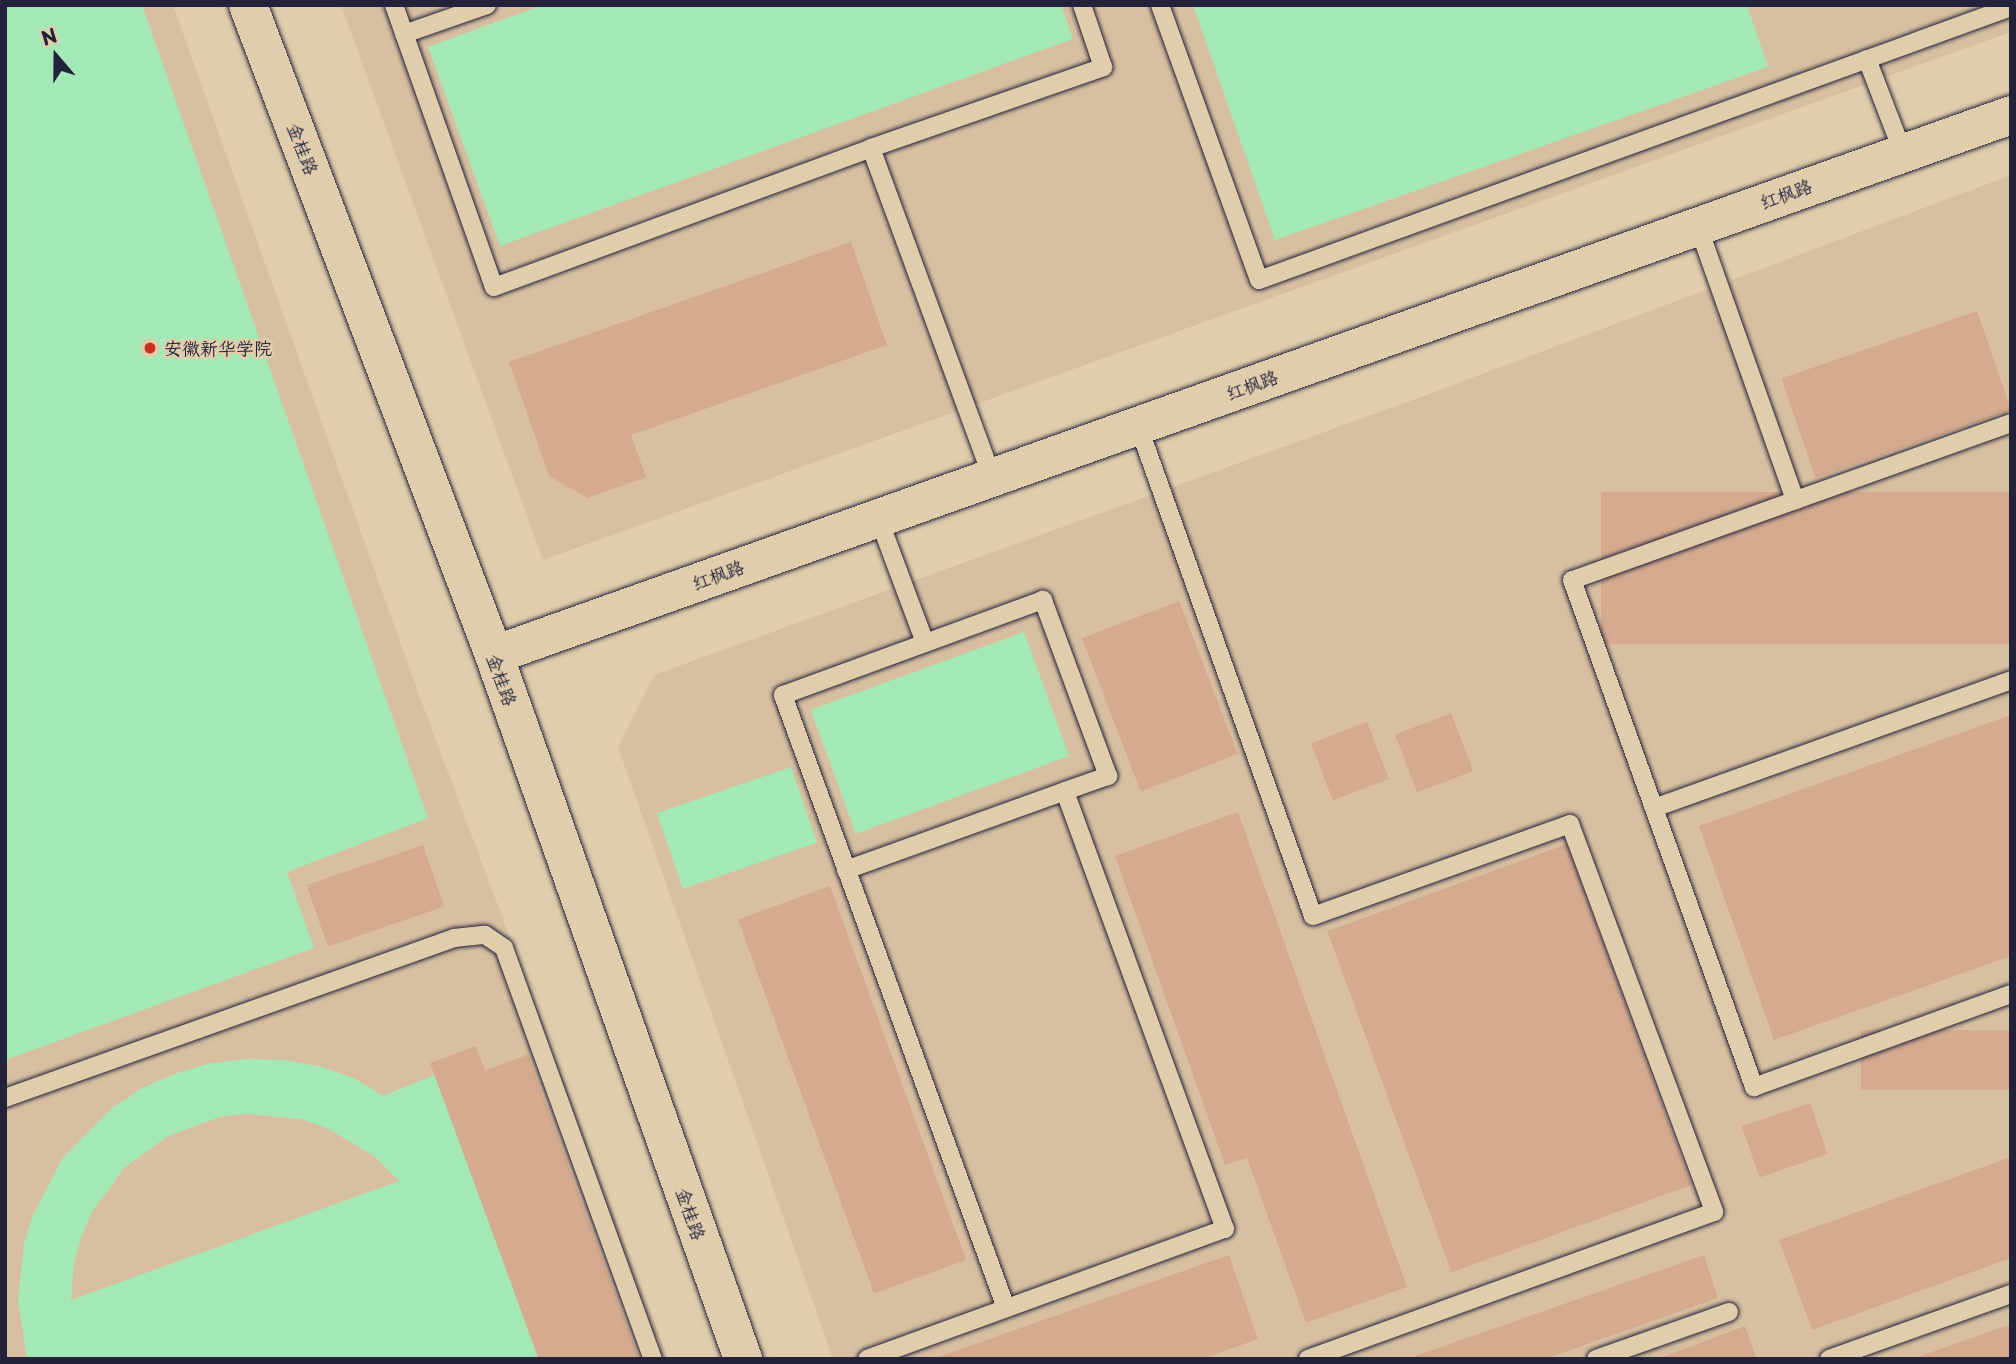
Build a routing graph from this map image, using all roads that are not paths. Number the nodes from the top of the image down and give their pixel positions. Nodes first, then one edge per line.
1 (248, 5) edge
2 (394, 5) edge
3 (487, 5) edge
4 (1082, 5) edge
5 (1160, 5) edge
6 (2011, 7) edge
7 (404, 34) junction
8 (1867, 59) junction
9 (2011, 115) edge
10 (871, 148) junction
11 (1903, 153) junction
12 (1698, 226) junction
13 (2011, 423) edge
14 (1138, 425) junction
15 (992, 477) junction
16 (1795, 500) junction
17 (878, 517) junction
18 (926, 643) junction
19 (494, 655) junction
20 (2011, 680) edge
21 (1065, 791) junction
22 (1654, 808) junction
23 (846, 870) junction
24 (2011, 994) edge
25 (5, 1098) edge
26 (2011, 1294) edge
27 (1006, 1307) junction
28 (1729, 1312) dead end
29 (653, 1359) edge
30 (743, 1359) edge
31 (867, 1359) edge
32 (1308, 1359) edge
33 (1596, 1359) edge
34 (1829, 1359) edge

1 - 19 street, 金桂路
2 - 7 lane
3 - 7 lane
4 - 10 lane
5 - 8 lane
6 - 8 lane
7 - 10 lane
8 - 11 lane
9 - 11 street, 红枫路
10 - 15 lane
11 - 12 street, 红枫路
12 - 14 street, 红枫路
12 - 16 lane
13 - 16 lane
14 - 15 street, 红枫路
14 - 32 lane
15 - 17 street, 红枫路
16 - 22 lane
17 - 18 lane
17 - 19 street, 红枫路
18 - 21 lane
18 - 23 lane
19 - 30 street, 金桂路
20 - 22 lane
21 - 23 lane
21 - 27 lane
22 - 24 lane
23 - 27 lane
25 - 29 lane
26 - 34 lane
27 - 31 lane
28 - 33 lane

